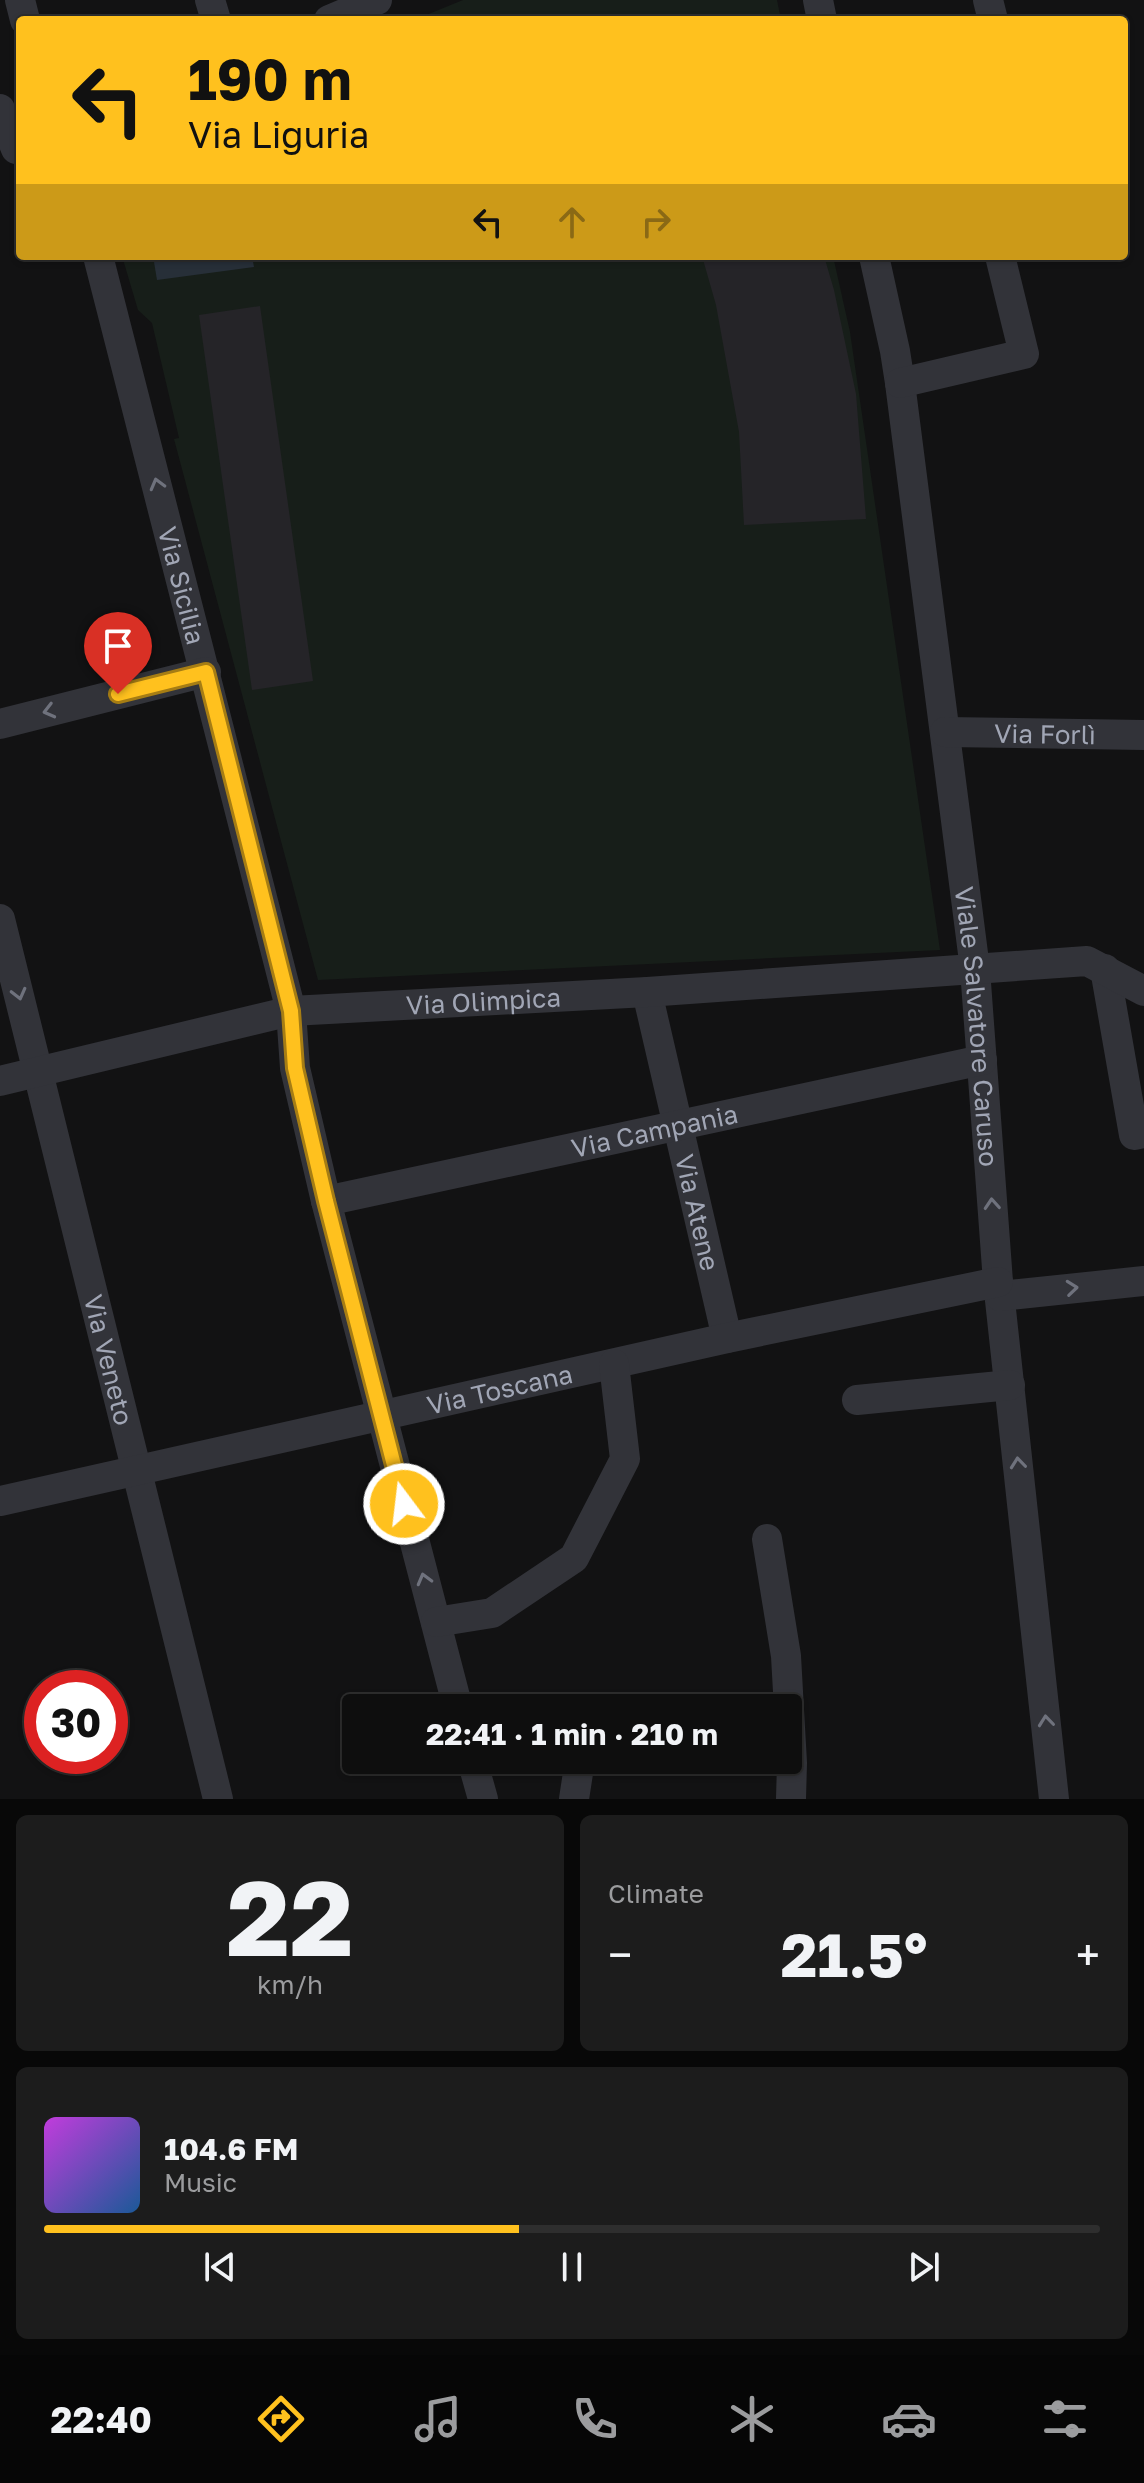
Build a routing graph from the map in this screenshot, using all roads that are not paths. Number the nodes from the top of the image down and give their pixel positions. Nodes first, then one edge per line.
1 (377, 0) edge
2 (339, 16) edge
3 (0, 109) edge
4 (12, 150) edge
5 (99, 260) edge
6 (875, 260) edge
7 (1001, 260) edge
8 (900, 383) junction
9 (206, 672) junction
10 (0, 724) edge
11 (945, 732) junction
12 (1144, 735) edge
13 (0, 919) edge
14 (975, 969) junction
15 (1105, 969) junction
16 (1144, 991) edge
17 (647, 992) junction
18 (291, 1011) junction
19 (982, 1060) junction
20 (38, 1072) junction
21 (0, 1081) edge
22 (678, 1125) junction
23 (1144, 1133) edge
24 (326, 1201) junction
25 (1144, 1281) edge
26 (999, 1289) junction
27 (727, 1338) junction
28 (614, 1364) junction
29 (1010, 1385) junction
30 (857, 1400) dead end
31 (380, 1415) junction
32 (136, 1469) junction
33 (0, 1501) edge
34 (767, 1539) dead end
35 (436, 1622) junction
36 (454, 1694) edge
37 (476, 1774) edge
38 (578, 1774) edge
39 (218, 1799) edge
40 (483, 1799) edge
41 (574, 1799) edge
42 (791, 1799) edge
43 (1054, 1799) edge

1 - 2 street
3 - 4 street
9 -> 5 street, Via Sicilia
6 - 8 street, Viale Salvatore Caruso
7 - 8 street
8 - 11 street, Viale Salvatore Caruso
9 -> 10 street
9 - 18 street, Via Sicilia
11 - 12 street, Via Forlì
11 - 14 street, Viale Salvatore Caruso
13 -> 20 street, Via Veneto
14 - 15 street, Via Olimpica
14 - 17 street, Via Olimpica
14 - 19 street, Viale Salvatore Caruso
15 - 16 street, Via Olimpica
15 - 23 street
17 - 18 street, Via Olimpica
17 - 22 street, Via Atene
18 - 20 street, Via Olimpica
18 - 24 street, Via Sicilia
19 - 22 street, Via Campania
26 -> 19 street, Viale Salvatore Caruso
20 - 21 street, Via Olimpica
20 - 32 street, Via Veneto
22 - 24 street, Via Campania
22 - 27 street, Via Atene
24 - 31 street, Via Sicilia
26 -> 25 street, Via Toscana
26 - 27 street, Via Toscana
26 - 29 street, Viale Salvatore Caruso
27 - 28 street, Via Toscana
28 - 31 street, Via Toscana
28 - 35 street
29 - 30 street
43 -> 29 street, Viale Salvatore Caruso
31 - 32 street, Via Toscana
35 -> 31 street, Via Sicilia
32 - 33 street, Via Toscana
32 - 39 street, Via Veneto
34 - 42 street
35 - 36 street, Via Sicilia
37 - 40 street
38 - 41 street

